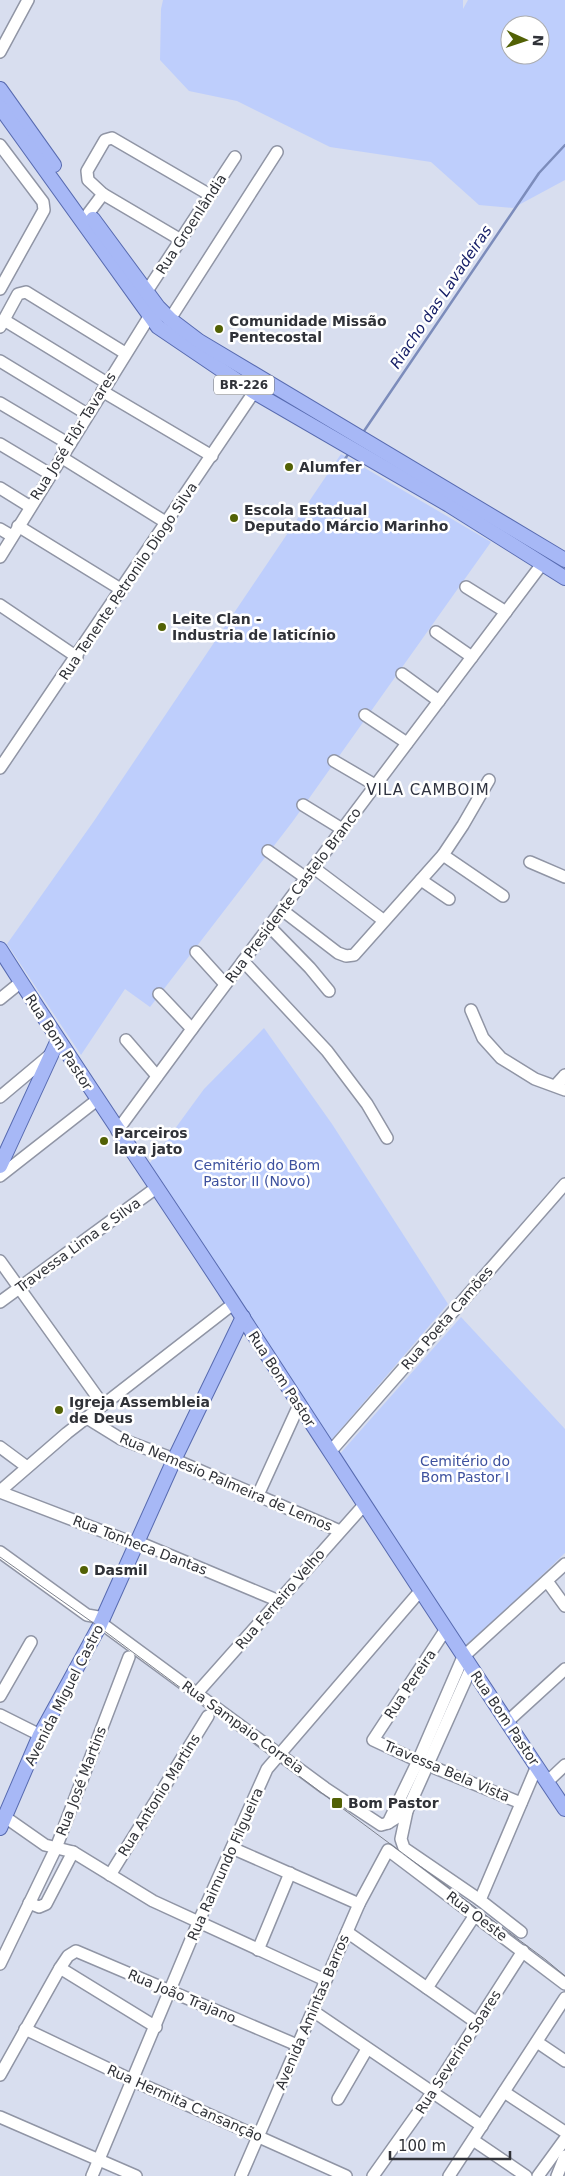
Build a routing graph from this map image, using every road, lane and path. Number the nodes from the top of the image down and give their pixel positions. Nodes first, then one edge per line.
1 (28, 0) edge
2 (0, 52) edge
3 (0, 90) edge
4 (0, 107) edge
5 (0, 145) edge
6 (277, 152) dead end
7 (235, 158) dead end
8 (103, 194) junction
9 (210, 195) junction
10 (88, 214) junction
11 (181, 240) junction
12 (0, 289) edge
13 (147, 291) junction
14 (149, 317) junction
15 (170, 319) junction
16 (2, 324) edge
17 (125, 353) junction
18 (0, 361) edge
19 (104, 387) junction
20 (254, 392) junction
21 (0, 403) edge
22 (87, 414) junction
23 (0, 444) edge
24 (69, 444) junction
25 (212, 456) junction
26 (61, 457) junction
27 (50, 474) junction
28 (0, 488) edge
29 (30, 506) junction
30 (167, 523) junction
31 (0, 529) edge
32 (15, 531) junction
33 (0, 557) edge
34 (565, 560) edge
35 (542, 564) junction
36 (565, 578) edge
37 (466, 587) dead end
38 (122, 590) junction
39 (0, 605) edge
40 (506, 612) junction
41 (436, 632) dead end
42 (76, 656) junction
43 (472, 657) junction
44 (402, 674) dead end
45 (438, 701) junction
46 (365, 715) dead end
47 (407, 743) junction
48 (334, 761) dead end
49 (0, 768) edge
50 (489, 780) dead end
51 (375, 786) junction
52 (303, 805) dead end
53 (342, 829) junction
54 (268, 851) dead end
55 (443, 855) junction
56 (530, 862) dead end
57 (314, 868) junction
58 (565, 877) edge
59 (306, 878) junction
60 (421, 880) junction
61 (503, 896) dead end
62 (449, 899) dead end
63 (282, 910) junction
64 (384, 920) junction
65 (269, 926) junction
66 (0, 950) edge
67 (196, 952) dead end
68 (243, 961) junction
69 (21, 982) junction
70 (225, 984) junction
71 (329, 991) dead end
72 (159, 994) dead end
73 (0, 999) edge
74 (471, 1010) dead end
75 (192, 1029) junction
76 (58, 1040) junction
77 (126, 1040) dead end
78 (51, 1054) junction
79 (565, 1075) edge
80 (157, 1076) junction
81 (561, 1087) edge
82 (0, 1097) edge
83 (97, 1100) junction
84 (117, 1131) junction
85 (387, 1138) dead end
86 (0, 1166) edge
87 (0, 1176) edge
88 (565, 1184) edge
89 (156, 1188) junction
90 (0, 1262) edge
91 (18, 1288) junction
92 (0, 1302) edge
93 (238, 1311) junction
94 (103, 1405) junction
95 (299, 1405) junction
96 (87, 1418) junction
97 (0, 1447) edge
98 (330, 1452) junction
99 (170, 1458) junction
100 (27, 1467) junction
101 (0, 1492) edge
102 (258, 1495) junction
103 (364, 1505) junction
104 (340, 1531) junction
105 (133, 1541) junction
106 (0, 1552) edge
107 (565, 1564) edge
108 (547, 1581) junction
109 (421, 1590) junction
110 (279, 1601) junction
111 (565, 1606) edge
112 (104, 1609) junction
113 (446, 1629) junction
114 (31, 1642) dead end
115 (129, 1657) dead end
116 (467, 1662) junction
117 (565, 1669) edge
118 (197, 1693) junction
119 (0, 1696) edge
120 (0, 1715) edge
121 (208, 1716) dead end
122 (507, 1722) junction
123 (40, 1735) junction
124 (373, 1740) joint
125 (281, 1754) junction
126 (423, 1763) junction
127 (565, 1765) edge
128 (537, 1766) junction
129 (547, 1782) junction
130 (521, 1803) junction
131 (565, 1809) edge
132 (408, 1811) junction
133 (2, 1822) edge
134 (388, 1823) junction
135 (56, 1848) junction
136 (232, 1848) junction
137 (388, 1850) joint
138 (74, 1852) junction
139 (290, 1873) junction
140 (110, 1875) junction
141 (480, 1900) junction
142 (29, 1903) junction
143 (359, 1904) junction
144 (475, 1915) junction
145 (198, 1923) junction
146 (347, 1932) junction
147 (520, 1932) dead end
148 (258, 1950) junction
149 (523, 1951) junction
150 (0, 1964) edge
151 (60, 1968) junction
152 (325, 1980) junction
153 (565, 1984) edge
154 (427, 1988) junction
155 (170, 1992) junction
156 (565, 1998) edge
157 (313, 2011) junction
158 (477, 2024) junction
159 (156, 2027) junction
160 (25, 2028) junction
161 (537, 2042) junction
162 (297, 2046) junction
163 (367, 2049) junction
164 (565, 2061) edge
165 (0, 2075) edge
166 (134, 2081) junction
167 (504, 2092) junction
168 (432, 2093) junction
169 (338, 2099) dead end
170 (0, 2117) edge
171 (482, 2126) junction
172 (565, 2132) edge
173 (259, 2136) junction
174 (565, 2139) edge
175 (473, 2140) junction
176 (562, 2155) edge
177 (100, 2161) junction
178 (92, 2176) edge
179 (136, 2176) edge
180 (241, 2176) edge
181 (346, 2176) edge
182 (374, 2176) edge
183 (449, 2176) edge
184 (526, 2176) edge
185 (538, 2176) edge
186 (556, 2176) edge

1 - 2 street
3 - 10 main road, BR-226
4 - 14 main road, BR-226
5 - 12 street
6 - 15 street
7 - 9 street, Rua Groenlândia
8 - 9 street
8 - 10 street
8 - 11 street
9 - 11 street, Rua Groenlândia
10 - 13 main road, BR-226
11 - 13 street, Rua Groenlândia
13 - 15 main road, BR-226
14 - 17 street, Rua José Flôr Tavares
14 - 20 main road, BR-226
15 - 34 main road, BR-226
16 - 17 street
16 - 19 street
17 - 19 street, Rua José Flôr Tavares
18 - 22 street
19 - 22 street, Rua José Flôr Tavares
19 - 25 street
20 - 25 street, Rua Tenente Petronilo Diogo Silva
20 - 35 main road, BR-226
21 - 24 street
22 - 24 street, Rua José Flôr Tavares
23 - 27 street
24 - 26 street, Rua José Flôr Tavares
25 - 30 street, Rua Tenente Petronilo Diogo Silva
26 - 27 street, Rua José Flôr Tavares
26 - 30 street
27 - 29 street, Rua José Flôr Tavares
28 - 29 street
29 - 32 street, Rua José Flôr Tavares
30 - 38 street, Rua Tenente Petronilo Diogo Silva
31 - 32 street
32 - 33 street, Rua José Flôr Tavares
32 - 38 street
35 - 36 main road, BR-226
35 - 40 street, Rua Presidente Castelo Branco
37 - 40 street
38 - 42 street, Rua Tenente Petronilo Diogo Silva
39 - 42 street
40 - 43 street, Rua Presidente Castelo Branco
41 - 43 street
42 - 49 street, Rua Tenente Petronilo Diogo Silva
43 - 45 street, Rua Presidente Castelo Branco
44 - 45 street
45 - 47 street, Rua Presidente Castelo Branco
46 - 47 street
47 - 51 street, Rua Presidente Castelo Branco
48 - 51 street
50 - 55 street
51 - 53 street, Rua Presidente Castelo Branco
52 - 53 street
53 - 57 street, Rua Presidente Castelo Branco
54 - 59 street
55 - 60 street
55 - 61 street
56 - 58 street
57 - 59 street, Rua Presidente Castelo Branco
57 - 64 street
59 - 63 street, Rua Presidente Castelo Branco
60 - 62 street
60 - 64 street
63 - 64 street
63 - 65 street, Rua Presidente Castelo Branco
65 - 68 street, Rua Presidente Castelo Branco
65 - 71 street
66 - 69 main road, Rua Bom Pastor
67 - 70 street
68 - 70 street, Rua Presidente Castelo Branco
68 - 85 street
69 - 73 street
69 - 76 main road, Rua Bom Pastor
70 - 75 street, Rua Presidente Castelo Branco
72 - 75 street
74 - 81 street
75 - 80 street, Rua Presidente Castelo Branco
76 - 78 main road
76 - 83 main road, Rua Bom Pastor
77 - 80 street
78 - 82 street
78 - 86 main road
79 - 81 street
80 - 84 street, Rua Presidente Castelo Branco
83 - 84 main road, Rua Bom Pastor
83 - 87 street
84 - 89 main road, Rua Bom Pastor
88 - 98 street, Rua Poeta Camões
89 - 91 street, Travessa Lima e Silva
89 - 93 main road, Rua Bom Pastor
90 - 91 street
91 - 92 street, Travessa Lima e Silva
91 - 94 street
93 - 94 street
93 - 95 main road, Rua Bom Pastor
93 - 99 main road, Avenida Miguel Castro
94 - 96 street
95 - 98 main road, Rua Bom Pastor
95 - 102 street
96 - 99 street, Rua Nemesio Palmeira de Lemos
96 - 100 street
97 - 100 street
98 - 103 main road, Rua Bom Pastor
99 - 102 street, Rua Nemesio Palmeira de Lemos
99 - 105 main road, Avenida Miguel Castro
100 - 101 street
101 - 105 street, Rua Tonheca Dantas
102 - 104 street, Rua Nemesio Palmeira de Lemos
103 - 104 street, Rua Ferreiro Velho
103 - 109 main road, Rua Bom Pastor
104 - 110 street, Rua Ferreiro Velho
105 - 110 street, Rua Tonheca Dantas
105 - 112 main road, Avenida Miguel Castro
106 - 112 street
107 - 108 street
108 - 111 street
108 - 116 street
109 - 113 main road, Rua Bom Pastor
109 - 125 street, Rua Raimundo Filgueira
110 - 118 street, Rua Ferreiro Velho
112 - 118 street, Rua Sampaio Correia
112 - 123 main road, Avenida Miguel Castro
113 - 116 main road, Rua Bom Pastor
113 - 124 street, Rua Pereira
114 - 119 street
115 - 135 street, Rua José Martins
116 - 122 main road, Rua Bom Pastor
116 - 126 street
117 - 122 street
118 - 125 street, Rua Sampaio Correia
120 - 123 street
121 - 140 street, Rua Antonio Martins
122 - 128 main road, Rua Bom Pastor
123 - 133 main road, Avenida Miguel Castro
124 - 126 street, Travessa Bela Vista
125 - 134 street, Rua Sampaio Correia
125 - 136 street, Rua Raimundo Filgueira
126 - 130 street, Travessa Bela Vista
126 - 132 street
126 - 134 street
127 - 129 street
128 - 129 main road, Rua Bom Pastor
128 - 130 street
129 - 131 main road, Rua Bom Pastor
130 - 141 street
132 - 134 street
132 - 141 street
133 - 135 street
135 - 138 street
135 - 142 street, Rua José Martins
136 - 139 street
136 - 145 street, Rua Raimundo Filgueira
137 - 143 street, Avenida Amintas Barros
137 - 144 street, Rua Oeste
138 - 140 street
138 - 142 street, Rua José Martins
139 - 143 street
139 - 148 street
140 - 145 street
141 - 147 street
142 - 150 street, Rua José Martins
143 - 146 street, Avenida Amintas Barros
144 - 149 street, Rua Oeste
144 - 154 street
145 - 148 street
145 - 155 street, Rua Raimundo Filgueira
146 - 152 street, Avenida Amintas Barros
146 - 154 street
148 - 152 street
149 - 153 street, Rua Oeste
149 - 158 street, Rua Severino Soares
151 - 155 street, Rua João Trajano
151 - 159 street
151 - 160 street
152 - 157 street, Avenida Amintas Barros
154 - 158 street
155 - 159 street, Rua Raimundo Filgueira
155 - 162 street, Rua João Trajano
156 - 161 street
157 - 162 street, Avenida Amintas Barros
157 - 163 street
158 - 168 street, Rua Severino Soares
159 - 166 street, Rua Raimundo Filgueira
160 - 165 street
160 - 166 street, Rua Hermita Cansanção
161 - 164 street
161 - 167 street
162 - 173 street, Avenida Amintas Barros
163 - 168 street
163 - 169 street
166 - 173 street, Rua Hermita Cansanção
166 - 177 street, Rua Raimundo Filgueira
167 - 171 street
167 - 172 street
168 - 171 street
168 - 182 street, Rua Severino Soares
170 - 177 street
171 - 175 street
173 - 180 street, Avenida Amintas Barros
173 - 181 street, Rua Hermita Cansanção
174 - 176 street
175 - 183 street
175 - 184 street
176 - 185 street
176 - 186 street
177 - 178 street, Rua Raimundo Filgueira
177 - 179 street

